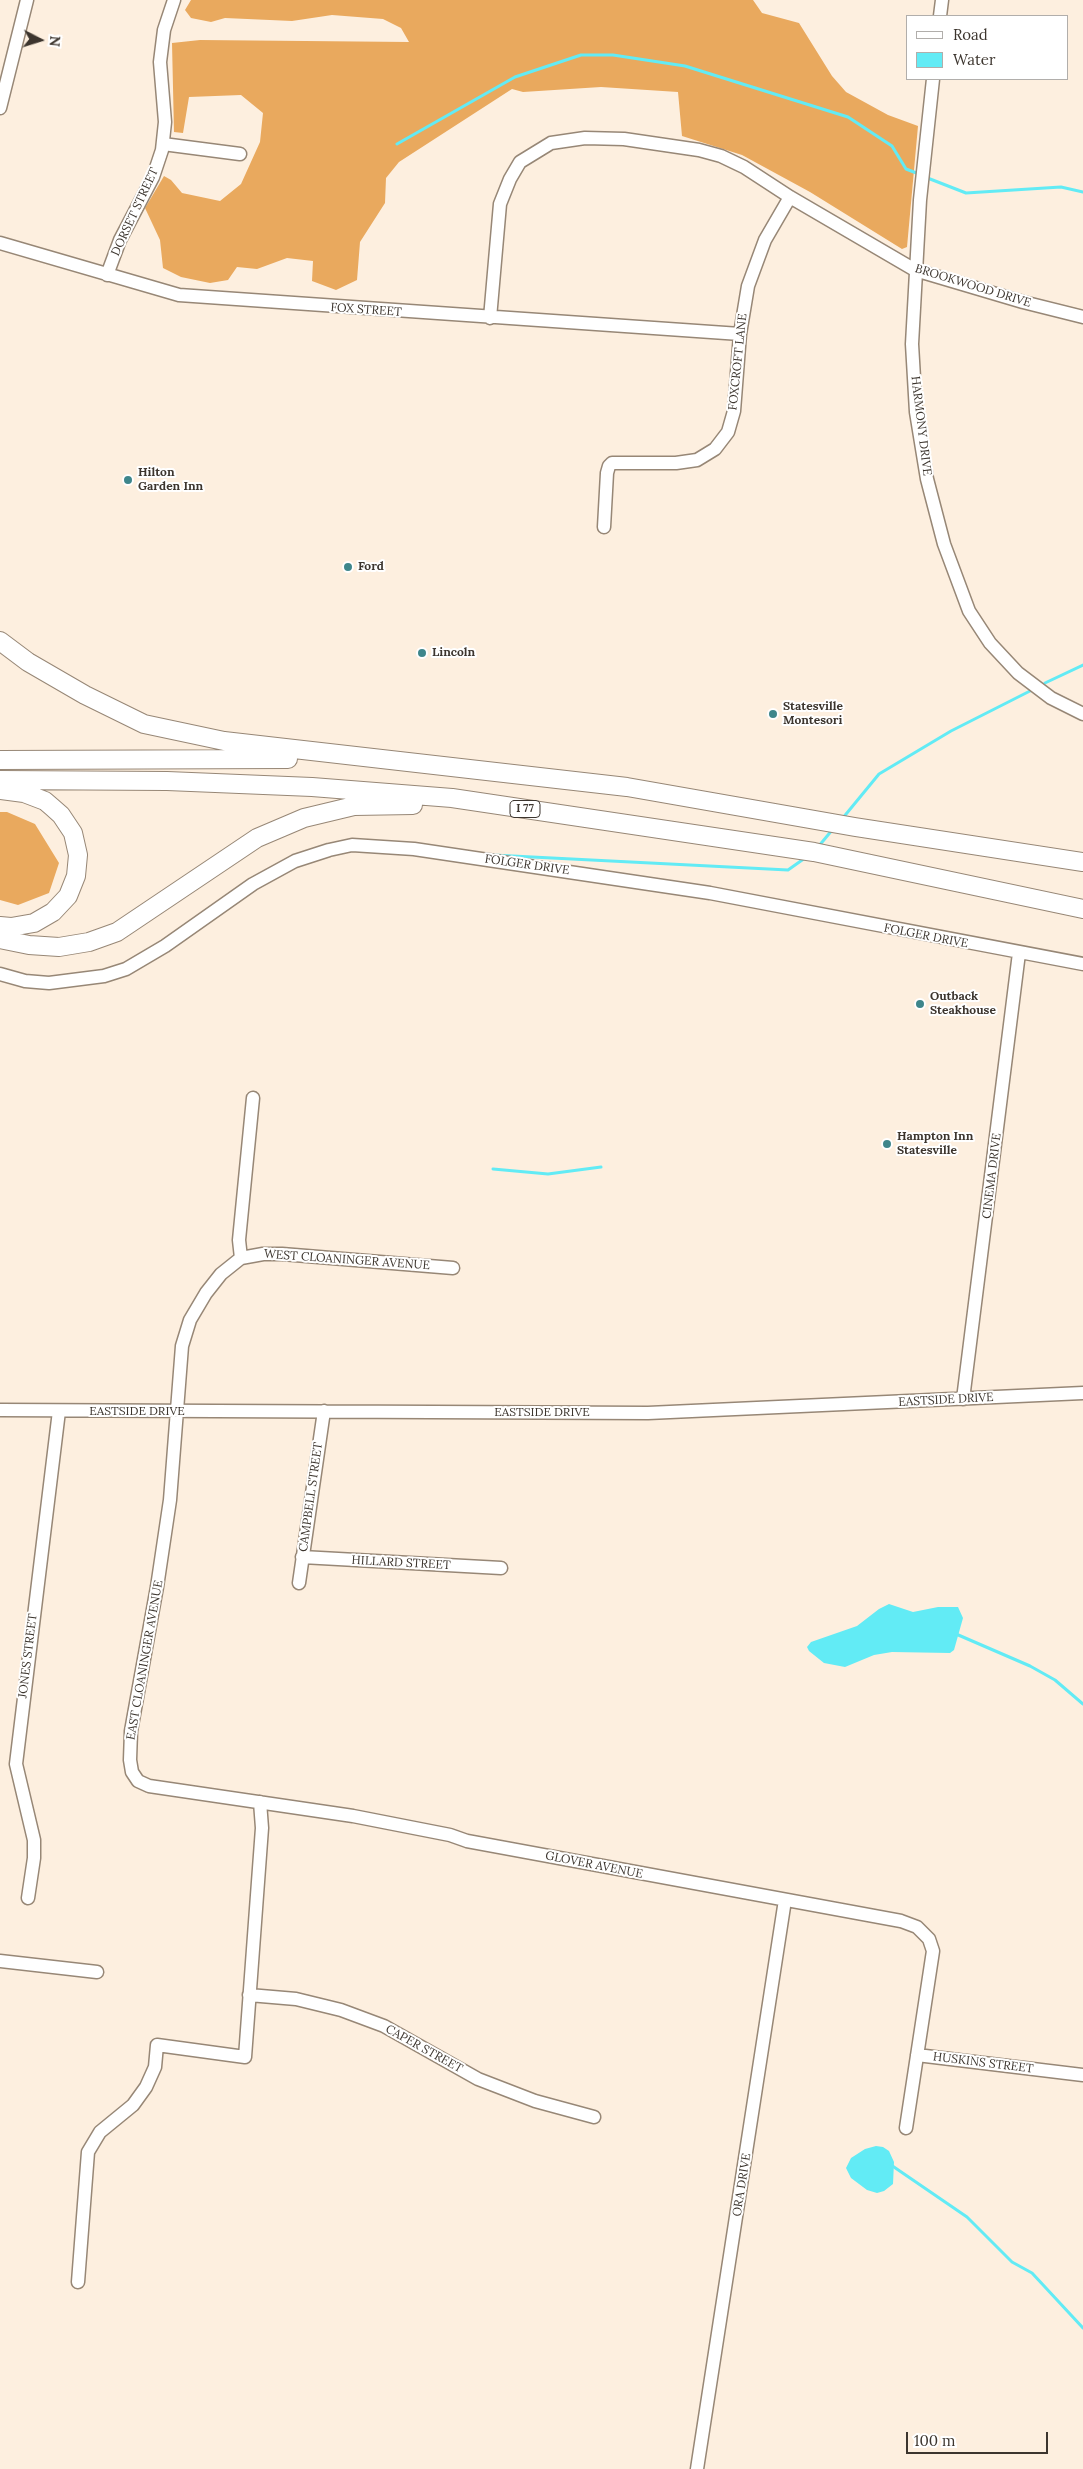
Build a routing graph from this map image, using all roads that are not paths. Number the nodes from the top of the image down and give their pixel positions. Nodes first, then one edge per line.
1 (27, 0) edge
2 (174, 0) edge
3 (942, 0) edge
4 (940, 15) edge
5 (932, 80) edge
6 (0, 108) edge
7 (163, 144) junction
8 (240, 154) dead end
9 (790, 197) junction
10 (0, 243) edge
11 (915, 270) junction
12 (108, 275) junction
13 (1083, 317) edge
14 (490, 318) junction
15 (740, 334) junction
16 (604, 527) dead end
17 (0, 641) edge
18 (1083, 714) edge
19 (0, 760) edge
20 (393, 761) junction
21 (0, 780) edge
22 (0, 790) edge
23 (672, 831) junction
24 (1083, 862) edge
25 (1083, 909) edge
26 (0, 926) edge
27 (0, 939) edge
28 (1019, 953) junction
29 (1083, 964) edge
30 (0, 974) edge
31 (253, 1098) dead end
32 (241, 1258) junction
33 (453, 1268) dead end
34 (1083, 1393) edge
35 (963, 1399) junction
36 (0, 1410) edge
37 (59, 1411) junction
38 (324, 1411) junction
39 (178, 1412) junction
40 (302, 1557) junction
41 (501, 1568) dead end
42 (299, 1583) dead end
43 (260, 1802) junction
44 (28, 1898) dead end
45 (784, 1900) junction
46 (925, 1933) joint
47 (0, 1961) edge
48 (97, 1972) dead end
49 (250, 1995) junction
50 (917, 2055) junction
51 (1083, 2075) edge
52 (594, 2117) dead end
53 (906, 2128) dead end
54 (78, 2282) dead end
55 (697, 2469) edge

1 - 6 street
2 - 7 street, DORSET STREET
3 - 4 street
5 - 11 street, HARMONY DRIVE
7 - 8 street
7 - 12 street, DORSET STREET
9 - 11 street, BROOKWOOD DRIVE
9 - 14 street, BROOKWOOD DRIVE
9 - 15 street, FOXCROFT LANE
10 - 12 street, FOX STREET
11 - 13 street, BROOKWOOD DRIVE
11 - 18 street, HARMONY DRIVE
12 - 14 street, FOX STREET
14 - 15 street, FOX STREET
15 - 16 street, FOXCROFT LANE
17 - 20 highway
19 - 20 highway
20 - 24 highway
21 - 23 highway, I 77
22 - 26 highway
23 - 25 highway, I 77
23 - 27 highway
28 - 29 street, FOLGER DRIVE
28 - 30 street, FOLGER DRIVE
28 - 35 street, CINEMA DRIVE
31 - 32 street
32 - 33 street, WEST CLOANINGER AVENUE
32 - 39 street, EAST CLOANINGER AVENUE
34 - 35 street, EASTSIDE DRIVE
35 - 38 street, EASTSIDE DRIVE
36 - 37 street, EASTSIDE DRIVE
37 - 39 street, EASTSIDE DRIVE
37 - 44 street, JONES STREET
38 - 39 street, EASTSIDE DRIVE
38 - 40 street, CAMPBELL STREET
39 - 43 street, EAST CLOANINGER AVENUE
40 - 41 street, HILLARD STREET
40 - 42 street, CAMPBELL STREET
43 - 45 street, GLOVER AVENUE
43 - 49 street
45 - 46 street, GLOVER AVENUE
45 - 55 street, ORA DRIVE
46 - 50 street, HUSKINS STREET
47 - 48 street
49 - 52 street, CAPER STREET
49 - 54 street
50 - 51 street, HUSKINS STREET
50 - 53 street

